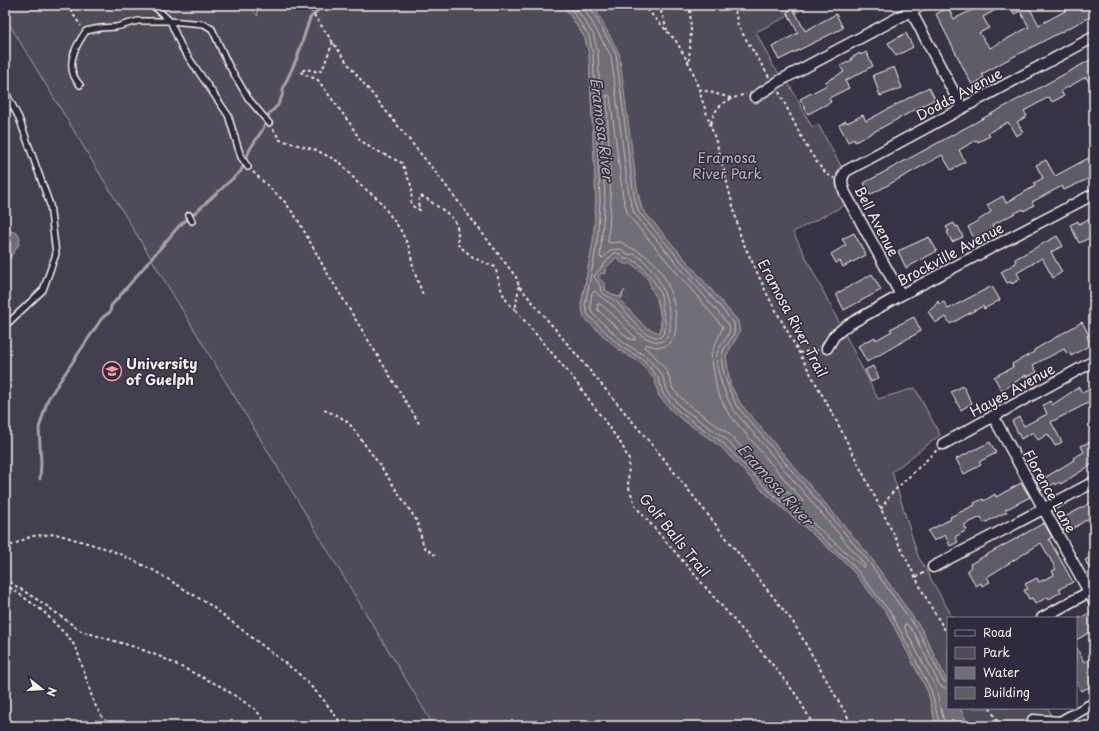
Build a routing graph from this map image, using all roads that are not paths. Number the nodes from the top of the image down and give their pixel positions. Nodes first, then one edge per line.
1 (153, 5) edge
2 (922, 5) edge
3 (911, 11) junction
4 (170, 21) junction
5 (1094, 37) edge
6 (80, 85) dead end
7 (5, 91) edge
8 (755, 97) road end
9 (962, 108) junction
10 (269, 123) road end
11 (248, 167) road end
12 (841, 180) joint
13 (1094, 194) edge
14 (188, 215) dead end
15 (192, 221) dead end
16 (901, 295) junction
17 (5, 326) edge
18 (827, 348) road end
19 (1094, 361) edge
20 (992, 416) junction
21 (944, 444) road end
22 (1094, 482) edge
23 (1044, 509) junction
24 (933, 567) dead end
25 (1092, 590) edge
26 (1094, 601) edge
27 (1044, 617) edge
28 (1094, 703) edge
29 (1033, 720) dead end

1 - 4 lane
2 - 3 street
3 - 8 street
3 - 9 street
4 - 6 lane
4 - 10 lane
4 - 11 lane
5 - 9 street, Dodds Avenue
7 - 17 lane
9 - 12 street, Dodds Avenue
12 - 16 street, Bell Avenue
13 - 16 street, Brockville Avenue
14 - 15 lane
16 - 18 street, Brockville Avenue
19 - 20 street, Hayes Avenue
20 - 21 street, Hayes Avenue
20 - 23 street, Florence Lane
22 - 23 street
23 - 24 street
23 - 25 street, Florence Lane
25 - 26 street, Florence Lane
25 - 27 street
28 - 29 street

